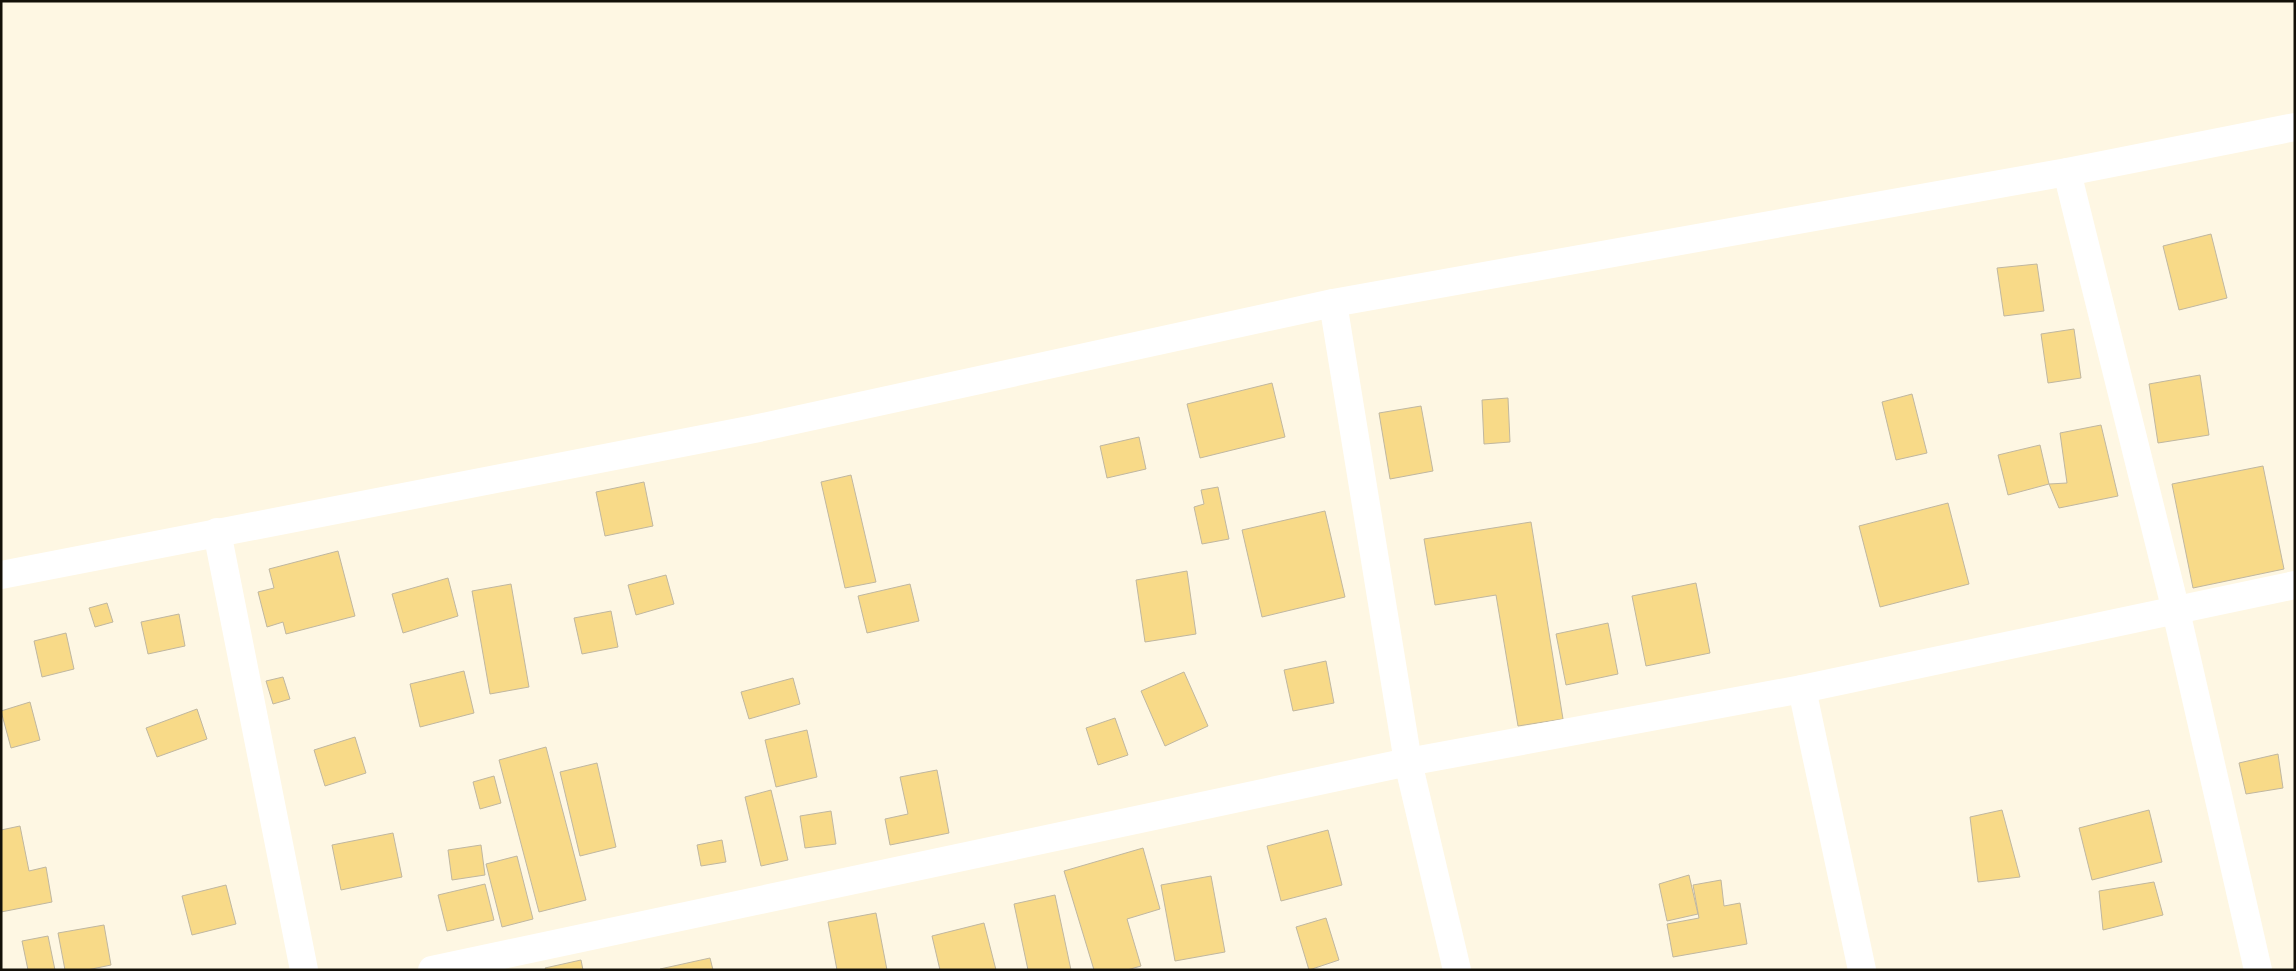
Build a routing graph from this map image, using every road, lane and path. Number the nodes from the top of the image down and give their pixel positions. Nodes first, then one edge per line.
1 (2295, 127) edge
2 (2067, 172) junction
3 (1333, 303) junction
4 (217, 532) junction
5 (1, 575) edge
6 (2295, 585) edge
7 (2176, 610) junction
8 (1802, 689) junction
9 (1408, 762) junction
10 (304, 970) edge
11 (432, 970) edge
12 (1457, 970) edge
13 (1862, 970) edge
14 (2258, 970) edge

1 - 2 street
2 - 3 street
2 - 7 street
3 - 4 street
3 - 9 street
4 - 5 street
4 - 10 street
6 - 7 street
7 - 8 street
7 - 14 street
8 - 9 street
8 - 13 street
9 - 11 street
9 - 12 street

